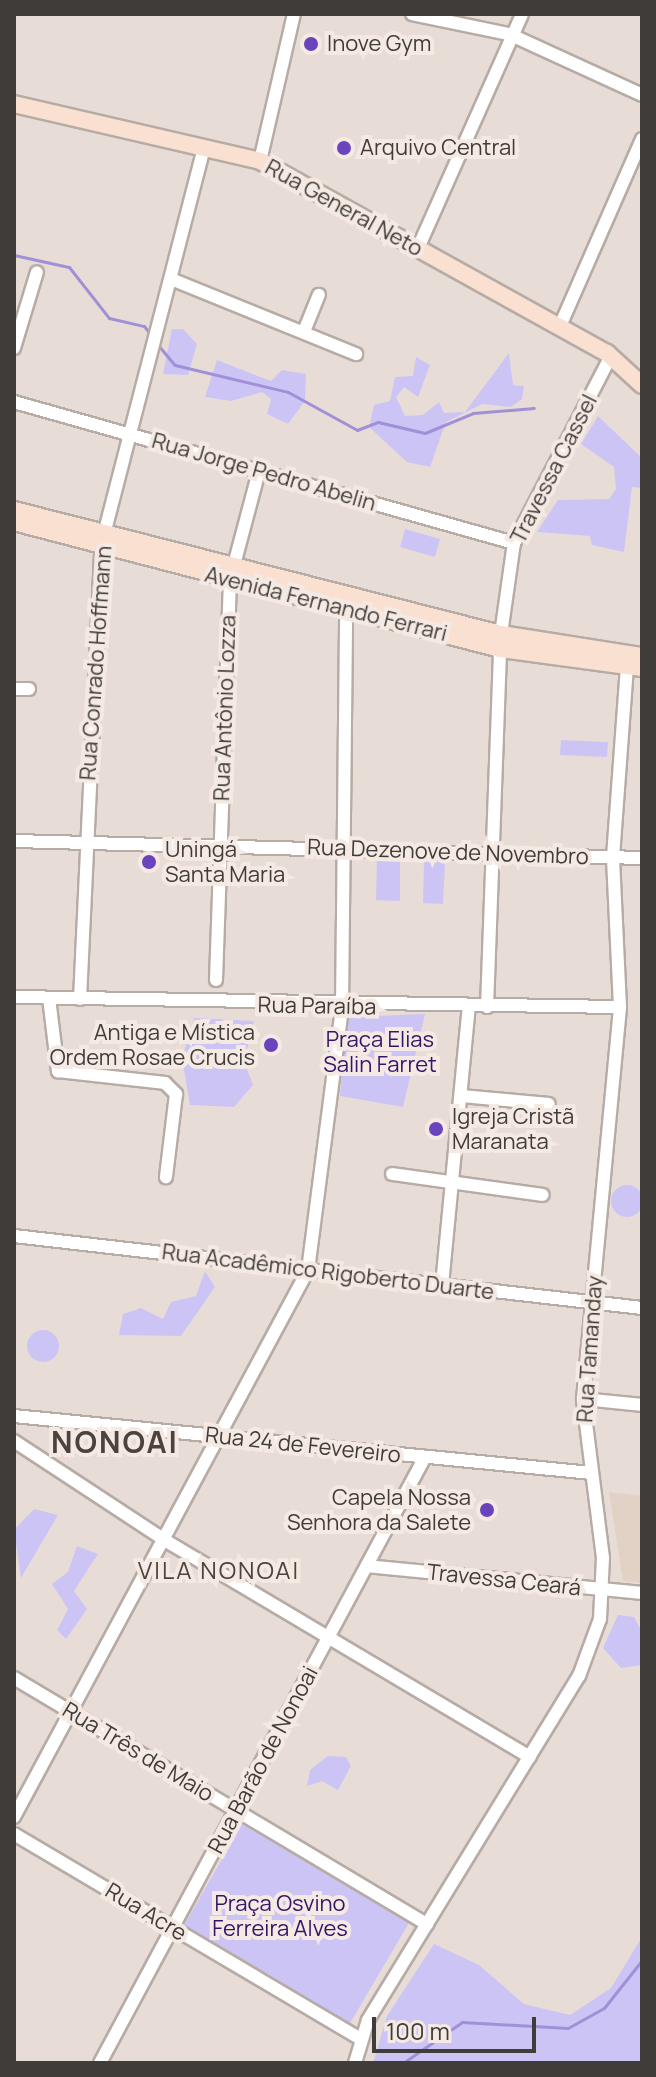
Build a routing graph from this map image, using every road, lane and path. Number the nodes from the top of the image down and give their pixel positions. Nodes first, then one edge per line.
1 (294, 14) edge
2 (412, 14) edge
3 (522, 14) edge
4 (509, 34) junction
5 (642, 95) edge
6 (14, 104) edge
7 (642, 139) edge
8 (204, 148) junction
9 (260, 161) junction
10 (418, 248) junction
11 (37, 272) dead end
12 (171, 279) junction
13 (319, 295) dead end
14 (560, 326) junction
15 (305, 329) junction
16 (14, 348) edge
17 (356, 354) dead end
18 (611, 356) junction
19 (641, 382) edge
20 (14, 402) edge
21 (131, 435) junction
22 (259, 471) junction
23 (14, 510) edge
24 (14, 522) edge
25 (104, 540) junction
26 (514, 543) junction
27 (231, 574) junction
28 (346, 609) junction
29 (501, 641) junction
30 (642, 656) edge
31 (635, 667) edge
32 (14, 689) edge
33 (29, 689) dead end
34 (14, 841) edge
35 (85, 843) junction
36 (220, 846) junction
37 (344, 850) junction
38 (493, 854) junction
39 (613, 857) junction
40 (642, 858) edge
41 (216, 980) dead end
42 (14, 997) edge
43 (49, 998) junction
44 (80, 999) junction
45 (469, 1007) junction
46 (487, 1007) junction
47 (620, 1007) junction
48 (342, 1008) junction
49 (462, 1096) junction
50 (549, 1104) dead end
51 (392, 1174) dead end
52 (166, 1177) dead end
53 (453, 1183) junction
54 (543, 1195) dead end
55 (14, 1236) edge
56 (308, 1270) junction
57 (442, 1285) junction
58 (592, 1302) junction
59 (642, 1308) edge
60 (583, 1399) junction
61 (642, 1405) edge
62 (14, 1416) edge
63 (223, 1437) junction
64 (14, 1441) edge
65 (425, 1457) junction
66 (591, 1473) junction
67 (166, 1541) junction
68 (367, 1566) junction
69 (601, 1589) junction
70 (642, 1593) edge
71 (329, 1637) junction
72 (14, 1678) edge
73 (72, 1712) junction
74 (530, 1757) junction
75 (236, 1810) junction
76 (14, 1817) edge
77 (14, 1834) edge
78 (427, 1924) junction
79 (172, 1928) junction
80 (360, 2039) junction
81 (100, 2063) edge
82 (355, 2063) edge

1 - 9 street
2 - 4 street
3 - 4 street
4 - 5 street
4 - 10 street
6 - 8 main road, Rua General Neto
7 - 14 street
8 - 9 main road, Rua General Neto
8 - 12 street, Rua Conrado Hoffmann
9 - 10 main road, Rua General Neto
10 - 14 main road, Rua General Neto
11 - 16 street
12 - 15 street
12 - 21 street, Rua Conrado Hoffmann
13 - 15 street
14 - 18 main road, Rua General Neto
15 - 17 street
18 - 19 main road, Rua General Neto
18 - 26 street, Travessa Cassel
20 - 21 street, Rua Jorge Pedro Abelin
21 - 22 street, Rua Jorge Pedro Abelin
21 - 25 street, Rua Conrado Hoffmann
22 - 26 street, Rua Jorge Pedro Abelin
22 - 27 street, Rua Antônio Lozza
23 - 25 main road, Avenida Fernando Ferrari
24 - 25 main road, Avenida Fernando Ferrari
25 - 27 main road, Avenida Fernando Ferrari
25 - 35 street, Rua Conrado Hoffmann
26 - 29 street, Travessa Cassel
27 - 28 main road, Avenida Fernando Ferrari
27 - 29 main road, Avenida Fernando Ferrari
27 - 36 street, Rua Antônio Lozza
28 - 29 main road, Avenida Fernando Ferrari
28 - 37 street
29 - 30 main road, Avenida Fernando Ferrari
29 - 31 main road, Avenida Fernando Ferrari
29 - 38 street, Travessa Cassel
31 - 39 street, Rua Tamanday
32 - 33 street
34 - 35 street, Rua Dezenove de Novembro
35 - 36 street, Rua Dezenove de Novembro
35 - 44 street, Rua Conrado Hoffmann
36 - 37 street, Rua Dezenove de Novembro
36 - 41 street, Rua Antônio Lozza
37 - 38 street, Rua Dezenove de Novembro
37 - 48 street
38 - 39 street, Rua Dezenove de Novembro
38 - 46 street, Travessa Cassel
39 - 40 street, Rua Dezenove de Novembro
39 - 47 street, Rua Tamanday
42 - 43 street, Rua Paraíba
43 - 44 street, Rua Paraíba
43 - 52 street
44 - 48 street, Rua Paraíba
45 - 46 street, Rua Paraíba
45 - 48 street, Rua Paraíba
45 - 49 street
46 - 47 street, Rua Paraíba
47 - 58 street, Rua Tamanday
48 - 56 street
49 - 50 street
49 - 53 street
51 - 53 street
53 - 54 street
53 - 57 street
55 - 56 street, Rua Acadêmico Rigoberto Duarte
56 - 57 street, Rua Acadêmico Rigoberto Duarte
56 - 63 street
57 - 58 street, Rua Acadêmico Rigoberto Duarte
58 - 59 street, Rua Acadêmico Rigoberto Duarte
58 - 60 street, Rua Tamanday
60 - 61 street
60 - 66 street, Rua Tamanday
62 - 63 street, Rua 24 de Fevereiro
63 - 65 street, Rua 24 de Fevereiro
63 - 67 street
64 - 67 street
65 - 66 street, Rua 24 de Fevereiro
65 - 68 street, Rua Barão de Nonoai
66 - 69 street, Rua Tamanday
67 - 71 street
67 - 73 street
68 - 69 street, Travessa Ceará
68 - 71 street, Rua Barão de Nonoai
69 - 70 street, Travessa Ceará
69 - 74 street, Rua Tamanday
71 - 74 street
71 - 75 street, Rua Barão de Nonoai
72 - 73 street, Rua Três de Maio
73 - 75 street, Rua Três de Maio
73 - 76 street
74 - 78 street, Rua Tamanday
75 - 78 street, Rua Três de Maio
75 - 79 street, Rua Barão de Nonoai
77 - 79 street, Rua Acre
78 - 80 street, Rua Tamanday
79 - 80 street, Rua Acre
79 - 81 street, Rua Barão de Nonoai
80 - 82 street, Rua Tamanday

